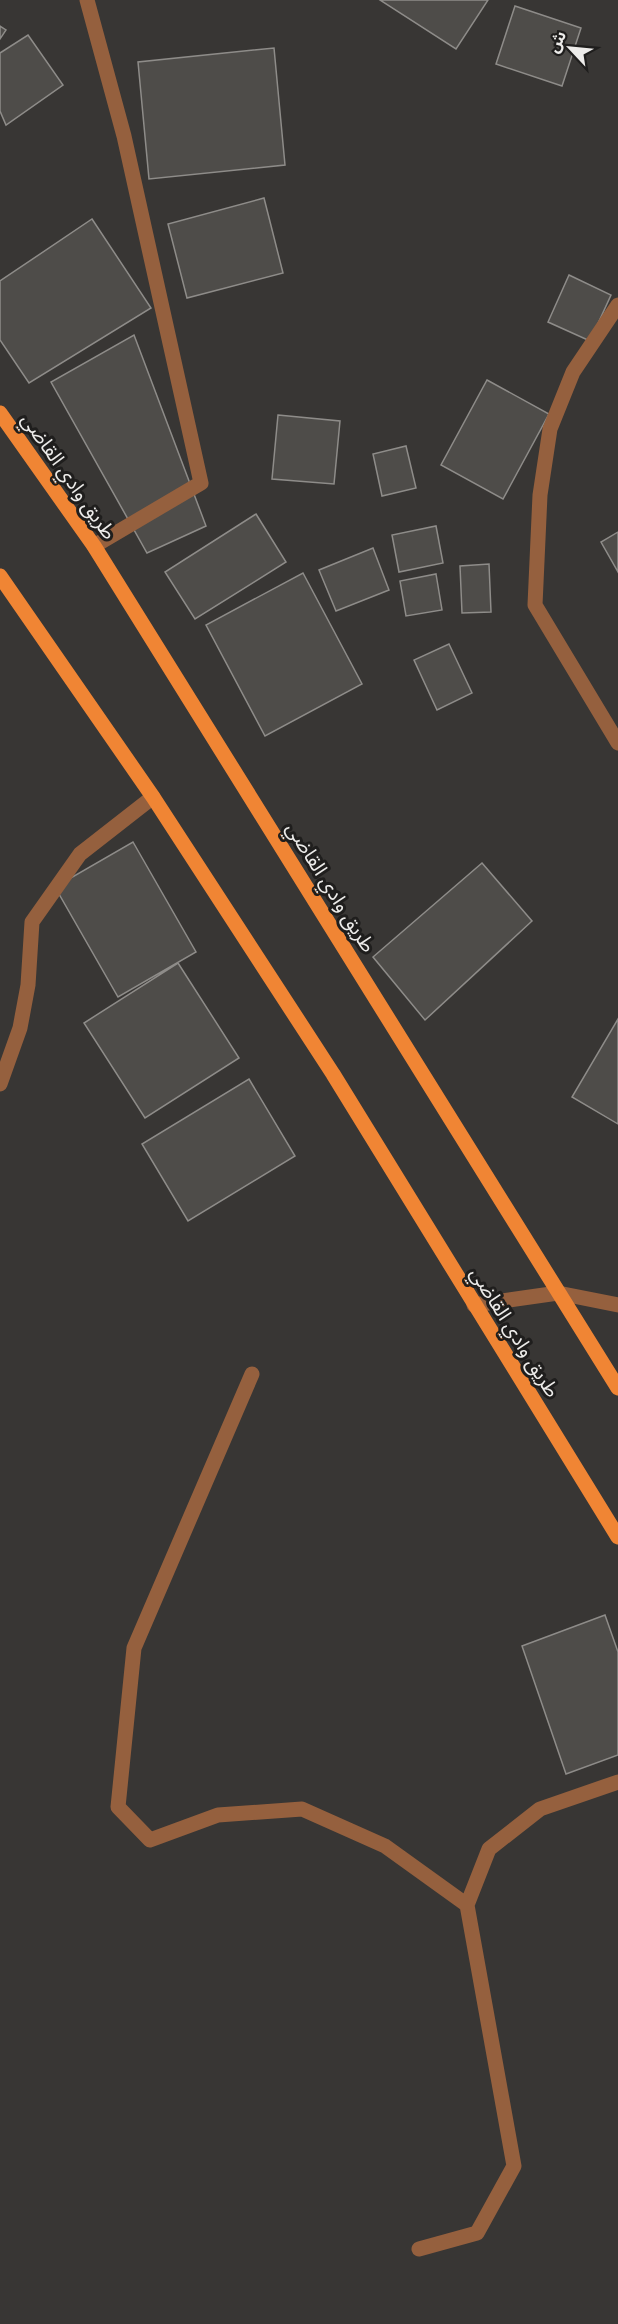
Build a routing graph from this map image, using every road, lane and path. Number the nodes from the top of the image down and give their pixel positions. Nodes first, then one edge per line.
1 (87, 0) edge
2 (618, 305) edge
3 (0, 414) edge
4 (94, 546) junction
5 (0, 576) edge
6 (618, 743) edge
7 (153, 797) junction
8 (0, 1084) edge
9 (558, 1293) junction
10 (474, 1305) junction
11 (618, 1305) edge
12 (252, 1374) dead end
13 (618, 1388) edge
14 (618, 1538) edge
15 (618, 1782) edge
16 (467, 1905) junction
17 (419, 2249) dead end

1 - 4 street
2 - 6 street
3 - 4 main road, طريق وادي القاضي
4 - 9 main road, طريق وادي القاضي
5 - 7 main road, طريق وادي القاضي
7 - 8 street
7 - 10 main road, طريق وادي القاضي
9 - 10 street
9 - 11 street
9 - 13 main road, طريق وادي القاضي
10 - 14 main road, طريق وادي القاضي
12 - 16 street
15 - 16 street
16 - 17 street

